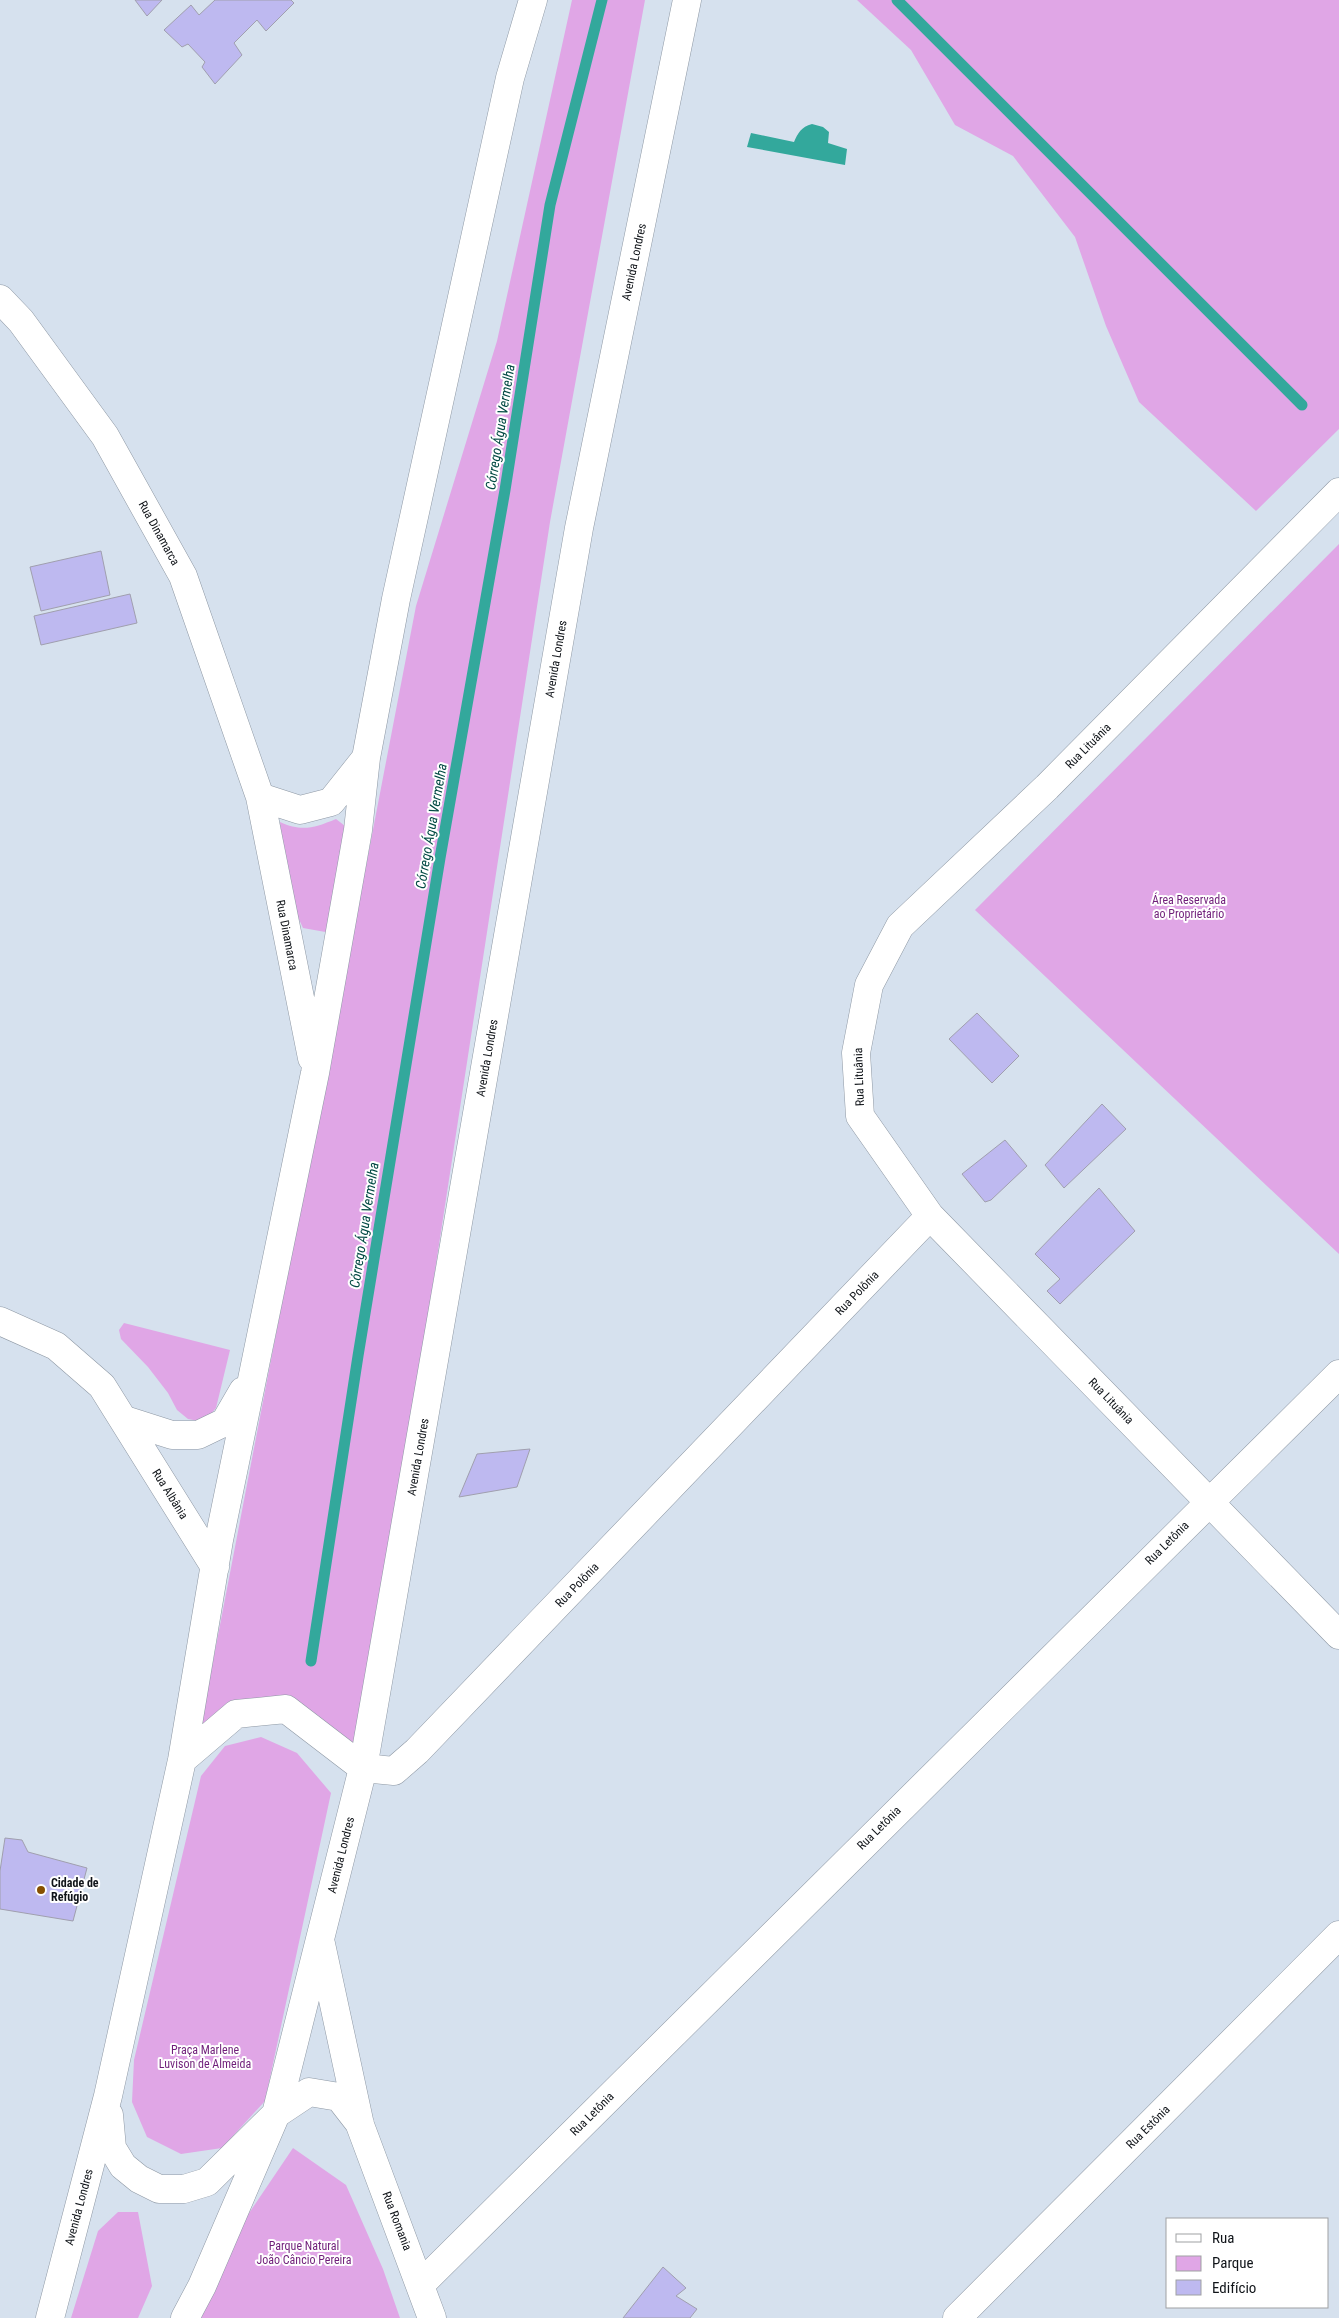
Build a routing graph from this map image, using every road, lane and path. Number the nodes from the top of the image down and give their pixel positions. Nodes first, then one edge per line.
1 (533, 0) edge
2 (687, 0) edge
3 (0, 299) edge
4 (1339, 492) edge
5 (366, 758) junction
6 (260, 796) junction
7 (314, 1073) junction
8 (930, 1216) junction
9 (0, 1321) edge
10 (254, 1369) junction
11 (1339, 1374) edge
12 (124, 1420) junction
13 (1209, 1501) junction
14 (215, 1567) junction
15 (1339, 1635) edge
16 (182, 1760) junction
17 (364, 1768) junction
18 (1339, 1935) edge
19 (320, 1937) junction
20 (108, 2096) junction
21 (276, 2114) junction
22 (360, 2125) junction
23 (421, 2284) junction
24 (50, 2318) edge
25 (185, 2318) edge
26 (432, 2318) edge
27 (957, 2318) edge

1 - 5 street, Avenida Londres
2 - 17 street, Avenida Londres
3 - 6 street, Rua Dinamarca
4 - 8 street, Rua Lituânia
5 - 6 street
5 - 7 street, Avenida Londres
6 - 7 street, Rua Dinamarca
7 - 10 street, Avenida Londres
8 - 13 street, Rua Lituânia
8 - 17 street, Rua Polônia
9 - 12 street, Rua Albânia
10 - 12 street
10 - 14 street, Avenida Londres
11 - 13 street, Rua Letônia
12 - 14 street, Rua Albânia
13 - 15 street, Rua Lituânia
13 - 23 street, Rua Letônia
14 - 16 street, Avenida Londres
16 - 17 street
16 - 20 street, Avenida Londres
17 - 19 street, Avenida Londres
18 - 27 street, Rua Estônia
19 - 21 street, Avenida Londres
19 - 22 street, Rua Romania
20 - 21 street, Avenida Londres
20 - 24 street, Avenida Londres
21 - 22 street, Rua Romania
21 - 25 street, Avenida Londres
22 - 23 street, Rua Romania
23 - 26 street, Rua Romania

